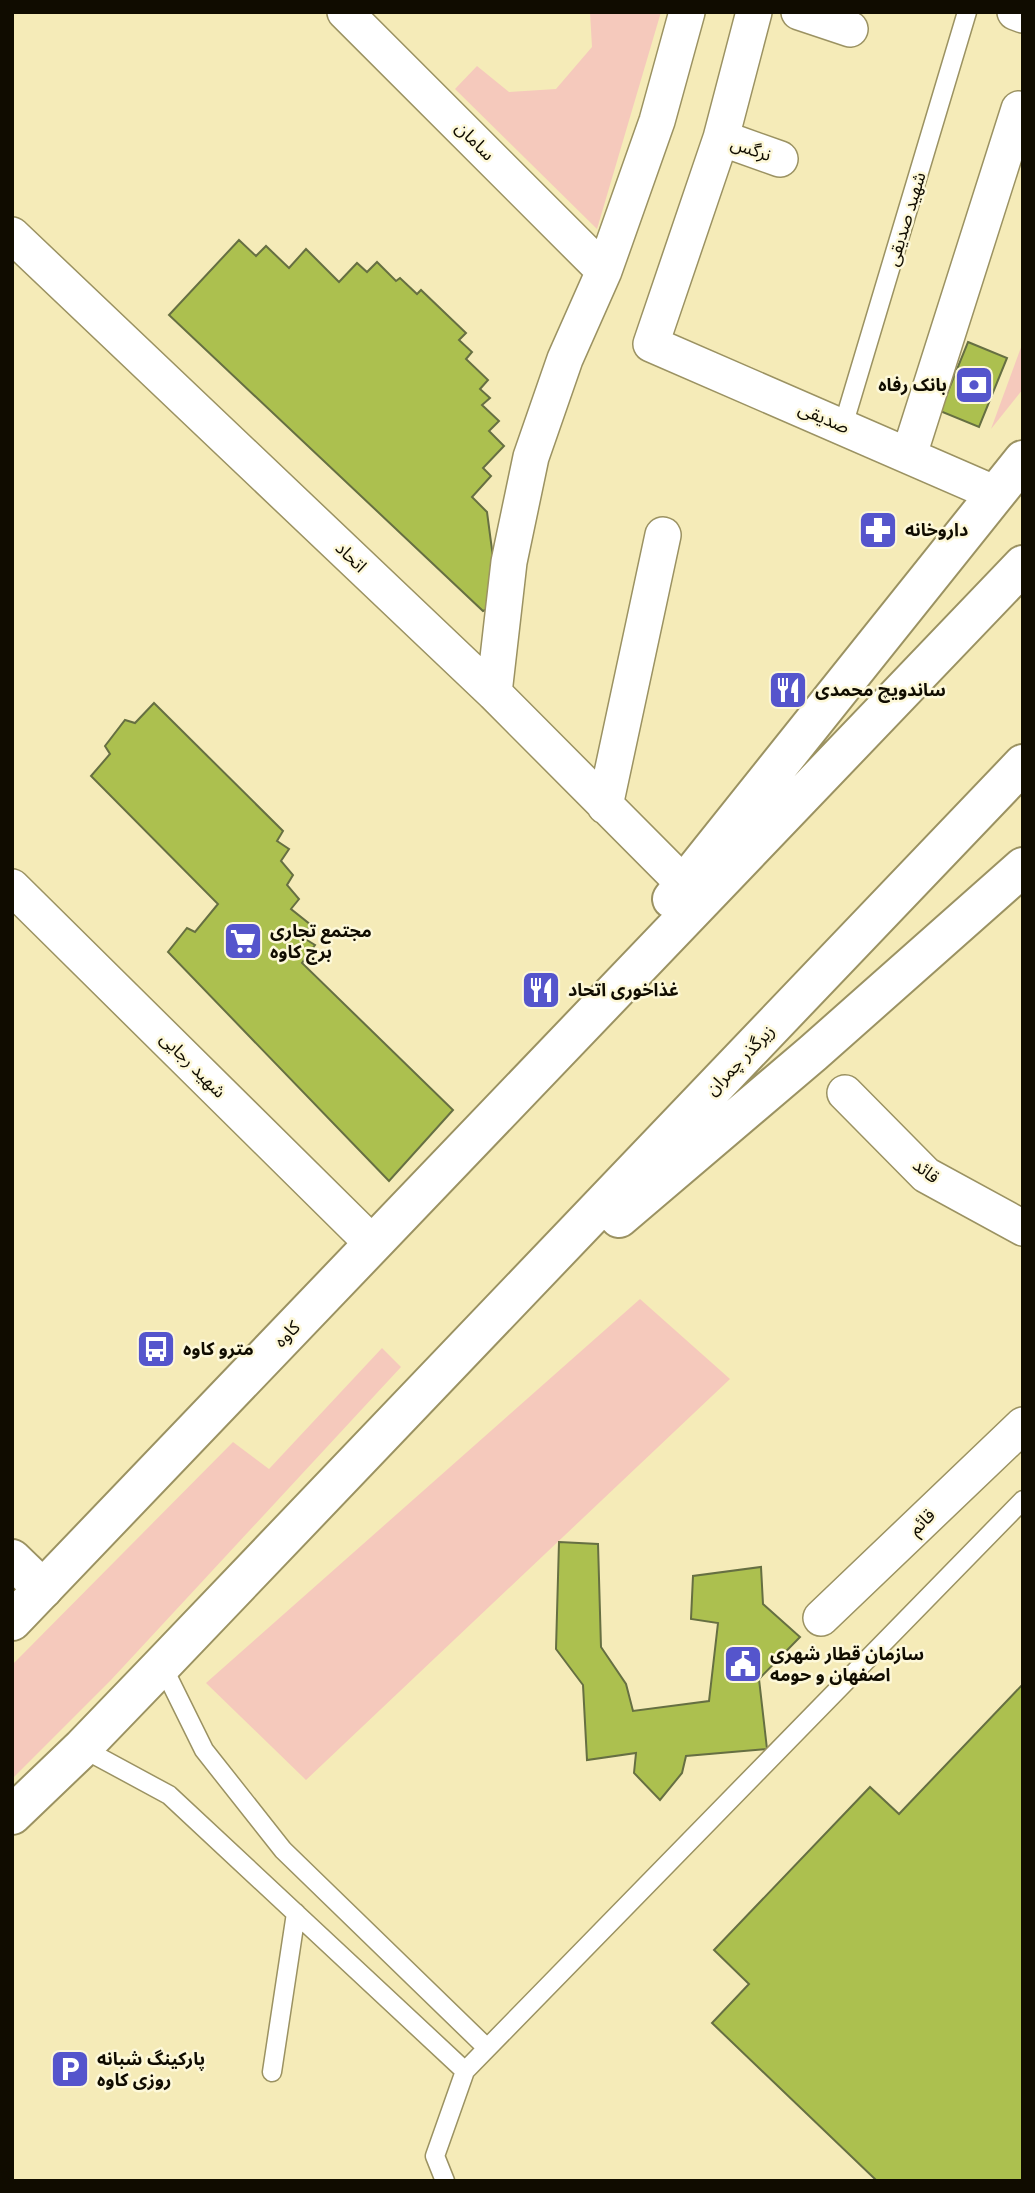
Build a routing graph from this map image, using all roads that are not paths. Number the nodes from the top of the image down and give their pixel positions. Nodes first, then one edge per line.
1 (345, 12) edge
2 (687, 12) edge
3 (754, 12) edge
4 (799, 12) edge
5 (967, 12) edge
6 (1015, 12) edge
7 (1023, 15) edge
8 (850, 29) dead end
9 (1019, 109) dead end
10 (721, 138) junction
11 (780, 159) dead end
12 (12, 235) edge
13 (604, 271) junction
14 (843, 426) junction
15 (909, 455) junction
16 (1023, 460) edge
17 (996, 494) junction
18 (663, 535) dead end
19 (1023, 565) edge
20 (494, 693) junction
21 (1023, 764) edge
22 (605, 806) junction
23 (1023, 867) edge
24 (684, 884) junction
25 (12, 887) edge
26 (561, 1047) junction
27 (845, 1093) dead end
28 (1023, 1228) edge
29 (373, 1244) junction
30 (458, 1356) junction
31 (1023, 1425) edge
32 (1023, 1500) edge
33 (12, 1559) edge
34 (43, 1589) junction
35 (821, 1618) dead end
36 (12, 1621) edge
37 (162, 1665) junction
38 (82, 1748) junction
39 (12, 1815) edge
40 (296, 1913) junction
41 (487, 2048) junction
42 (272, 2071) dead end
43 (465, 2071) junction
44 (445, 2181) edge

1 - 13 street, سامان
2 - 13 street
3 - 10 street
4 - 8 street
5 - 14 lane, شهید صدیقی
6 - 7 street
9 - 15 street
10 - 11 street, نرگس
10 - 14 street, صدیقی
12 - 20 street, اتحاد
13 - 20 street
14 - 15 street, صدیقی
15 - 17 street, صدیقی
16 - 17 main road
17 - 24 main road
18 - 22 street
19 - 26 main road
20 - 22 street, اتحاد
21 - 30 main road, زیرگذر چمران
22 - 24 street, اتحاد
23 - 30 main road
24 - 26 main road
25 - 29 street, شهید رجایی
26 - 29 main road, کاوه
27 - 28 street, قائد
29 - 34 main road, کاوه
30 - 37 main road
31 - 35 street, قائم
32 - 41 lane
33 - 34 main road
34 - 36 main road, کاوه
37 - 38 main road
37 - 41 lane
38 - 39 main road
38 - 40 lane
40 - 42 lane
40 - 43 lane
41 - 43 lane
43 - 44 lane

